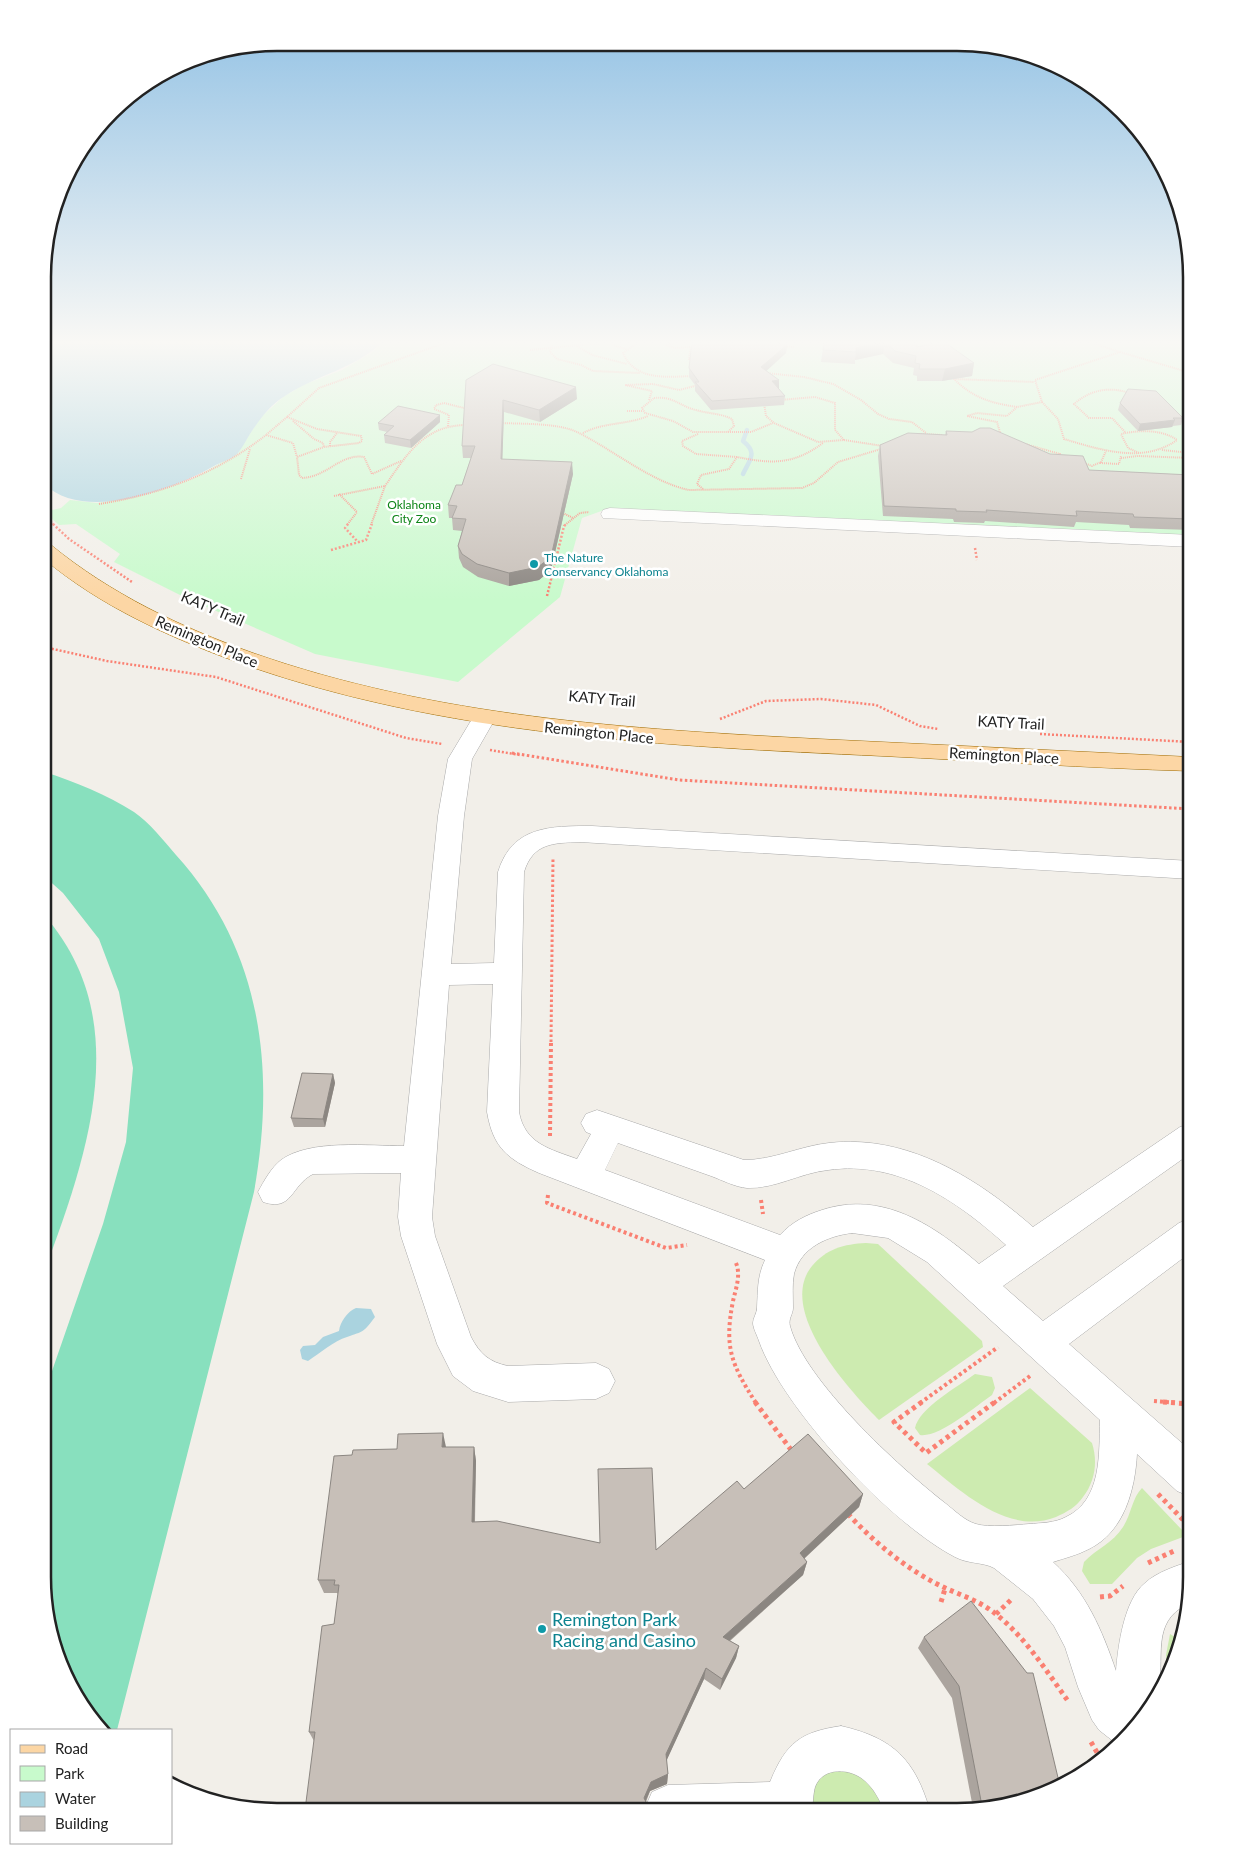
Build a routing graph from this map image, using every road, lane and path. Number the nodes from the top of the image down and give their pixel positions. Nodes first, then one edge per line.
1 (276, 428) edge
2 (300, 428) edge
3 (313, 428) edge
4 (443, 428) edge
5 (557, 428) edge
6 (595, 428) edge
7 (683, 428) edge
8 (731, 428) edge
9 (762, 428) edge
10 (785, 428) edge
11 (834, 428) edge
12 (918, 428) edge
13 (999, 428) edge
14 (1061, 428) edge
15 (1121, 428) edge
16 (338, 432) junction
17 (728, 432) junction
18 (1126, 433) junction
19 (582, 434) junction
20 (701, 434) junction
21 (926, 434) junction
22 (266, 435) junction
23 (910, 435) edge
24 (948, 436) edge
25 (1009, 439) edge
26 (844, 440) junction
27 (1018, 441) edge
28 (824, 443) junction
29 (330, 446) junction
30 (324, 447) junction
31 (250, 449) junction
32 (1159, 450) junction
33 (1106, 451) junction
34 (1183, 452) edge
35 (1123, 453) junction
36 (1140, 453) junction
37 (1060, 454) junction
38 (1051, 456) edge
39 (297, 457) junction
40 (737, 457) junction
41 (1068, 457) edge
42 (1121, 458) junction
43 (1183, 458) edge
44 (402, 460) junction
45 (1076, 460) edge
46 (1099, 463) junction
47 (241, 479) dead end
48 (385, 486) junction
49 (704, 490) junction
50 (339, 494) junction
51 (334, 496) dead end
52 (99, 504) dead end
53 (560, 512) edge
54 (610, 514) dead end
55 (573, 518) dead end
56 (51, 522) edge
57 (556, 540) edge
58 (1183, 541) edge
59 (358, 542) junction
60 (560, 542) edge
61 (550, 549) edge
62 (559, 549) edge
63 (331, 550) dead end
64 (51, 554) edge
65 (138, 586) dead end
66 (51, 649) edge
67 (713, 718) dead end
68 (484, 719) junction
69 (945, 730) dead end
70 (1034, 734) dead end
71 (1183, 742) edge
72 (442, 744) dead end
73 (495, 751) dead end
74 (1183, 764) edge
75 (1183, 809) edge
76 (552, 852) dead end
77 (1183, 870) edge
78 (508, 973) junction
79 (435, 975) junction
80 (1183, 1142) edge
81 (550, 1146) dead end
82 (419, 1159) junction
83 (584, 1176) junction
84 (275, 1192) dead end
85 (1183, 1238) edge
86 (1032, 1247) junction
87 (786, 1252) junction
88 (977, 1285) junction
89 (1041, 1343) junction
90 (998, 1347) dead end
91 (1030, 1376) dead end
92 (596, 1381) dead end
93 (1170, 1402) dead end
94 (1183, 1403) edge
95 (1120, 1412) junction
96 (1183, 1470) edge
97 (1155, 1491) dead end
98 (1183, 1520) edge
99 (990, 1544) junction
100 (1182, 1586) edge
101 (945, 1588) dead end
102 (1016, 1596) dead end
103 (942, 1602) dead end
104 (996, 1614) dead end
105 (1135, 1716) edge
106 (1129, 1724) edge
107 (789, 1803) edge
108 (905, 1803) edge

1 - 22 path
2 - 30 path
3 - 16 path
4 - 44 path
5 - 19 path
6 - 19 path
7 - 20 path
8 - 17 path
9 - 17 path
10 - 28 path
11 - 26 path
12 - 21 path
13 - 25 path
14 - 33 path
15 - 18 path
16 - 29 path
16 - 29 path
17 - 20 path
18 - 32 path
18 - 36 path
19 - 49 path
20 - 40 path
21 - 23 path
21 - 24 path
22 - 31 path
22 - 39 path
26 - 28 path
26 - 49 path
27 - 37 path
28 - 40 path
29 - 30 path
30 - 39 path
31 - 47 path
31 - 52 path
32 - 34 path
32 - 36 path
33 - 35 path
33 - 46 path
35 - 36 path
35 - 42 path
37 - 38 path
37 - 41 path
39 - 44 path
40 - 49 path
42 - 43 path
42 - 46 path
44 - 48 path
45 - 46 path
48 - 50 path
48 - 59 path
50 - 51 path
50 - 59 path
53 - 55 path
54 - 58 street
56 - 65 path
57 - 60 path
59 - 63 path
61 - 62 path
64 - 68 main road, Remington Place
66 - 72 path
67 - 69 path
68 - 74 main road, Remington Place
68 - 79 street
70 - 71 path, KATY Trail
73 - 75 path
76 - 81 path
77 - 78 street
78 - 79 street
78 - 83 street
79 - 82 street
80 - 86 street
82 - 84 street
82 - 92 street
83 - 86 street
83 - 87 street
85 - 89 street
86 - 88 street
87 - 88 street
87 - 99 street
88 - 89 street
89 - 95 street
90 - 91 path
93 - 94 path
95 - 96 street
95 - 99 street
97 - 98 path
99 - 106 street
100 - 105 street
101 - 103 path
102 - 104 path
107 - 108 street

